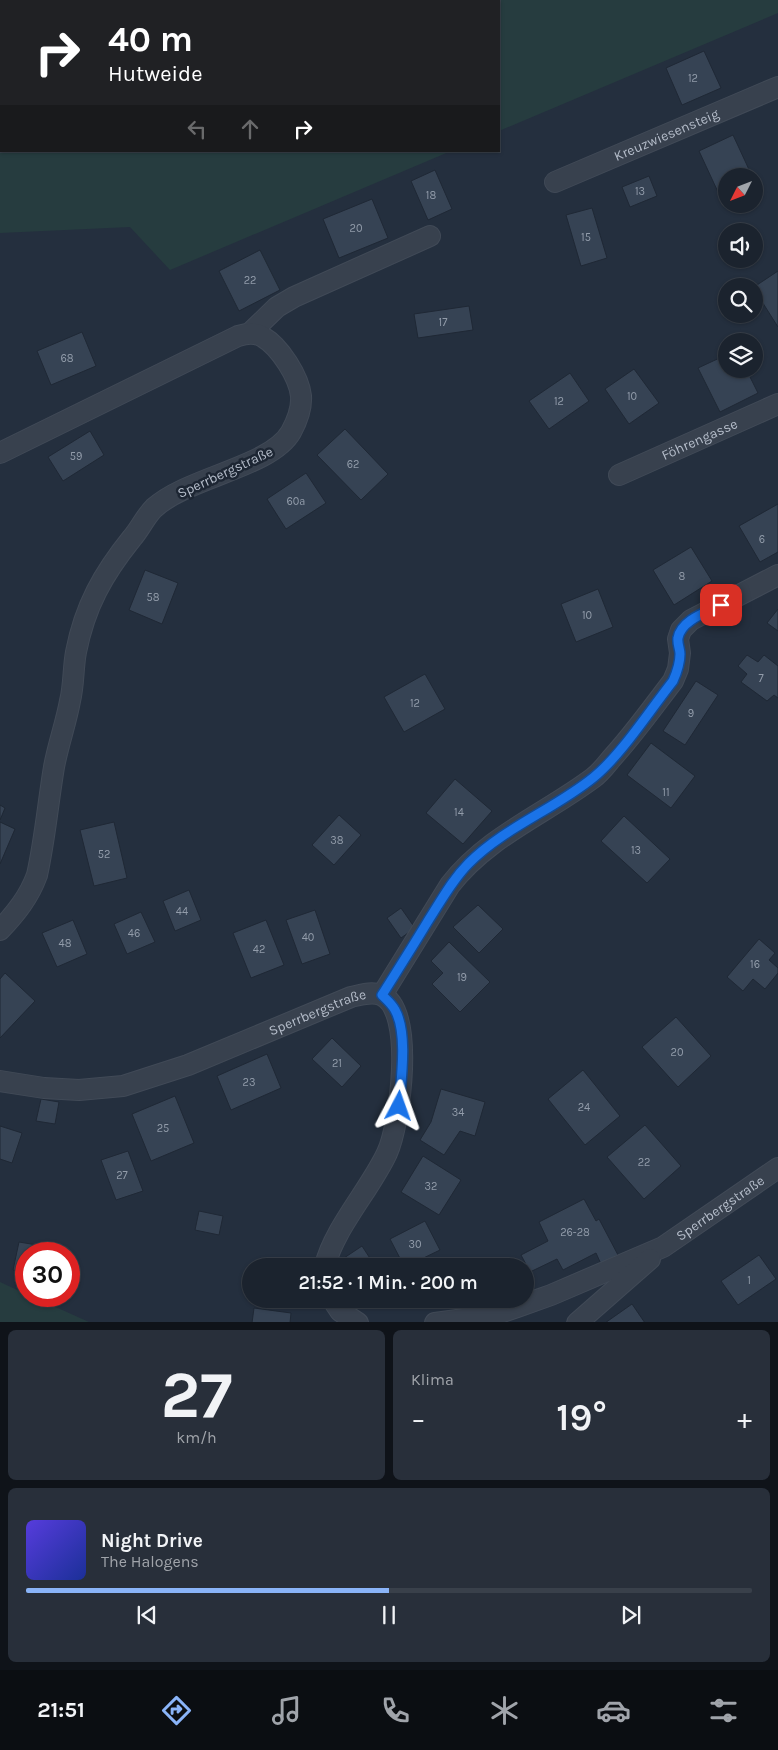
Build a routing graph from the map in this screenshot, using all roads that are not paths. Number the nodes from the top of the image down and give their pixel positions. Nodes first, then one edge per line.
1 (778, 87) edge
2 (555, 182) dead end
3 (430, 236) dead end
4 (250, 333) junction
5 (778, 404) edge
6 (0, 453) edge
7 (619, 475) dead end
8 (778, 575) edge
9 (0, 930) edge
10 (382, 995) junction
11 (0, 1081) edge
12 (778, 1168) edge
13 (663, 1247) junction
14 (328, 1258) edge
15 (338, 1308) edge
16 (358, 1322) edge
17 (435, 1322) edge
18 (577, 1322) edge

1 - 2 street, Kreuzwiesensteig
3 - 4 street
4 - 6 street
4 - 9 street, Sperrbergstraße
5 - 7 street, Föhrengasse
8 - 10 street
10 - 11 street, Sperrbergstraße
10 - 14 street, Sperrbergstraße
12 - 13 street, Sperrbergstraße
13 - 17 street, Sperrbergstraße
13 - 18 street, Sperrbergstraße
15 - 16 street

